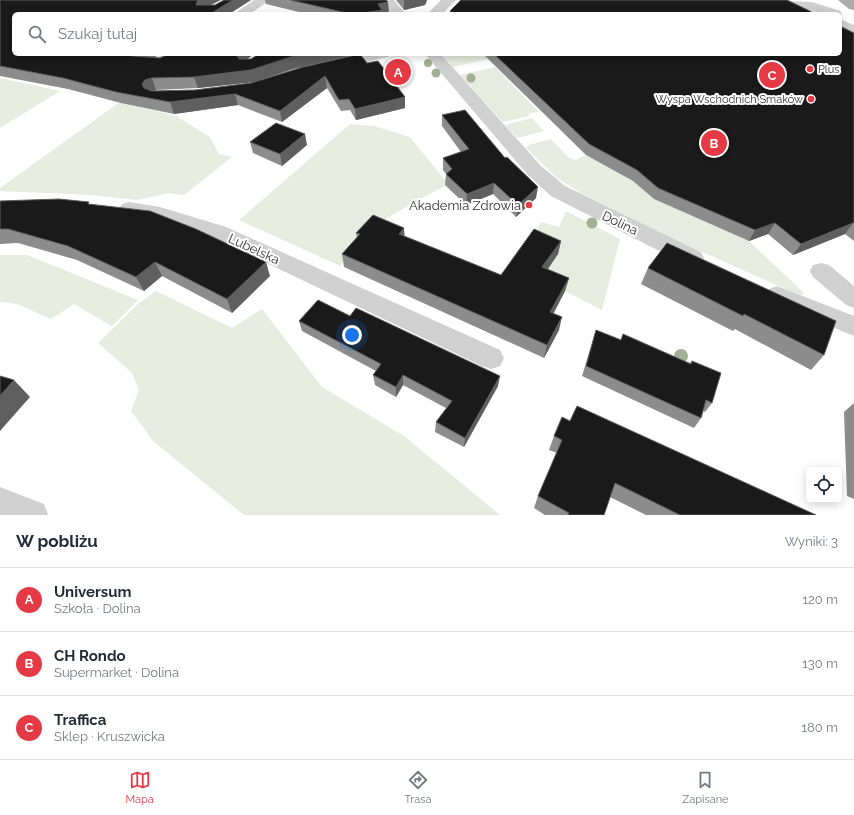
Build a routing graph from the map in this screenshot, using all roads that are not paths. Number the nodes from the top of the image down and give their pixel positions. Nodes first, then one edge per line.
1 (263, 0) edge
2 (388, 0) edge
3 (449, 0) edge
4 (845, 0) edge
5 (789, 3) edge
6 (807, 3) edge
7 (854, 6) edge
8 (244, 12) edge
9 (397, 12) edge
10 (436, 12) edge
11 (821, 12) edge
12 (830, 12) edge
13 (132, 56) edge
14 (174, 56) edge
15 (373, 56) edge
16 (435, 56) edge
17 (321, 68) edge
18 (108, 207) edge
19 (712, 266) edge
20 (821, 271) dead end
21 (760, 288) edge
22 (854, 299) edge
23 (854, 326) edge
24 (491, 358) dead end
25 (0, 502) edge
26 (33, 515) edge

1 - 8 street
2 - 9 street
3 - 10 street
4 - 7 main road
5 - 6 street
6 - 11 street
6 - 12 street
13 - 14 street
15 - 17 street
16 - 19 street, Dolina
18 - 24 street, Lubelska
20 - 22 street
21 - 23 street
25 - 26 street

